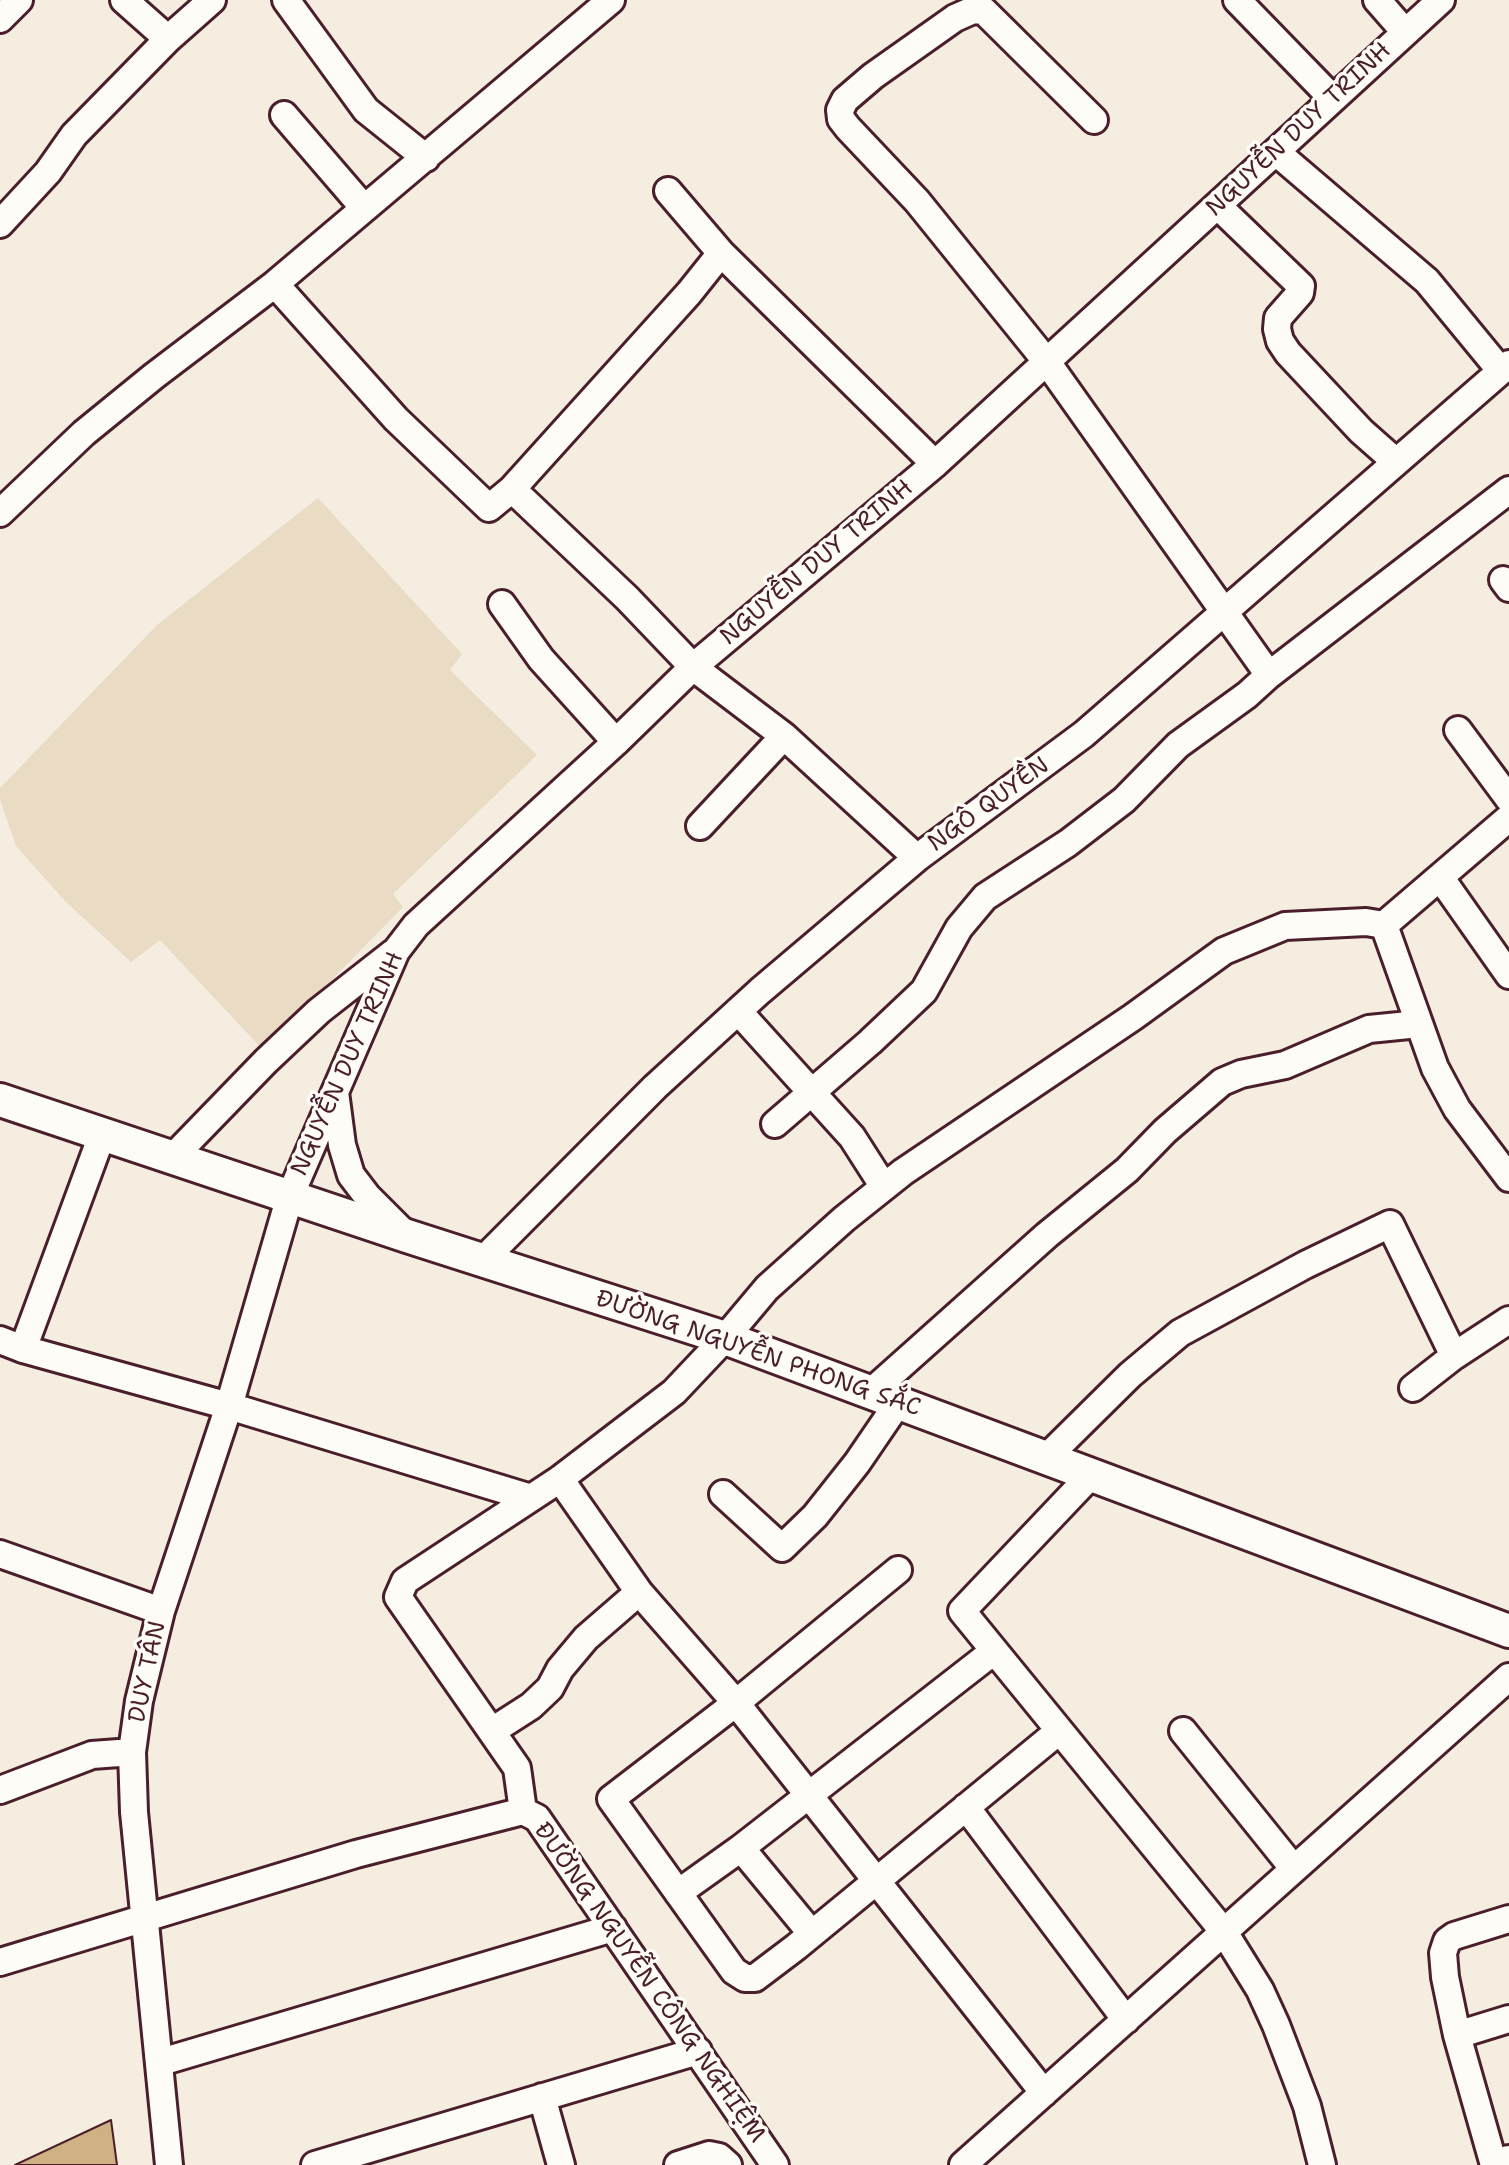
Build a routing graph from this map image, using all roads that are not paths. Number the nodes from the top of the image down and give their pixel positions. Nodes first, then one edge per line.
1 (19, 0) edge
2 (124, 0) edge
3 (212, 0) edge
4 (286, 0) edge
5 (611, 0) edge
6 (1237, 0) edge
7 (1377, 0) edge
8 (1441, 0) edge
9 (0, 19) edge
10 (1405, 32) junction
11 (168, 39) junction
12 (1333, 99) junction
13 (284, 115) dead end
14 (1094, 120) dead end
15 (1276, 152) junction
16 (426, 158) junction
17 (668, 191) dead end
18 (1218, 206) junction
19 (364, 208) junction
20 (3, 215) edge
21 (721, 253) junction
22 (275, 284) junction
23 (1047, 362) junction
24 (1505, 368) edge
25 (1396, 462) junction
26 (935, 464) junction
27 (512, 489) junction
28 (1509, 490) edge
29 (0, 513) edge
30 (502, 604) dead end
31 (1225, 611) junction
32 (693, 667) junction
33 (1269, 675) junction
34 (1458, 730) dead end
35 (784, 736) junction
36 (616, 742) junction
37 (1509, 799) edge
38 (1509, 818) edge
39 (700, 826) dead end
40 (917, 858) junction
41 (1440, 877) junction
42 (1384, 925) junction
43 (396, 951) junction
44 (1509, 975) edge
45 (738, 1011) junction
46 (1419, 1024) junction
47 (334, 1089) junction
48 (813, 1093) junction
49 (0, 1100) edge
50 (775, 1124) dead end
51 (102, 1135) junction
52 (173, 1157) junction
53 (1509, 1178) edge
54 (884, 1187) junction
55 (290, 1196) junction
56 (407, 1236) junction
57 (482, 1261) junction
58 (1509, 1320) edge
59 (725, 1338) junction
60 (7, 1347) edge
61 (1454, 1356) junction
62 (1413, 1388) dead end
63 (884, 1398) junction
64 (229, 1406) junction
65 (1046, 1458) junction
66 (1091, 1475) junction
67 (560, 1479) junction
68 (723, 1494) dead end
69 (531, 1498) junction
70 (0, 1554) edge
71 (898, 1570) dead end
72 (639, 1592) junction
73 (161, 1611) junction
74 (1509, 1631) edge
75 (994, 1651) junction
76 (1509, 1677) edge
77 (736, 1703) junction
78 (492, 1731) junction
79 (1059, 1731) junction
80 (1183, 1731) dead end
81 (132, 1752) junction
82 (3, 1782) edge
83 (809, 1796) junction
84 (966, 1807) junction
85 (523, 1811) junction
86 (741, 1848) junction
87 (1294, 1869) junction
88 (877, 1880) junction
89 (678, 1893) junction
90 (146, 1916) junction
91 (1509, 1919) edge
92 (613, 1928) junction
93 (1224, 1932) junction
94 (812, 1934) junction
95 (0, 1962) edge
96 (1509, 2019) edge
97 (1126, 2020) junction
98 (1457, 2035) junction
99 (698, 2051) junction
100 (161, 2062) junction
101 (1044, 2093) junction
102 (542, 2097) junction
103 (1509, 2162) edge
104 (169, 2165) edge
105 (315, 2165) edge
106 (561, 2165) edge
107 (678, 2165) edge
108 (728, 2165) edge
109 (775, 2165) edge
110 (963, 2165) edge
111 (1322, 2165) edge
112 (1496, 2165) edge

1 - 9 street
2 - 11 street
3 - 11 street
4 - 16 street
5 - 16 street
6 - 12 street
7 - 10 street
8 - 10 street, NGUYỄN DUY TRINH
10 - 12 street, NGUYỄN DUY TRINH
11 - 20 street
12 - 15 street, NGUYỄN DUY TRINH
13 - 19 street
14 - 23 street
15 - 18 street, NGUYỄN DUY TRINH
15 - 24 street
16 - 19 street
17 - 21 street
18 - 23 street, NGUYỄN DUY TRINH
18 - 25 street
19 - 22 street
21 - 26 street
21 - 27 street
22 - 27 street
22 - 29 street
23 - 26 street, NGUYỄN DUY TRINH
23 - 31 street
24 - 25 street, NGÔ QUYỀN
25 - 31 street, NGÔ QUYỀN
26 - 32 street, NGUYỄN DUY TRINH
27 - 32 street
28 - 33 street
30 - 36 street
31 - 33 street
31 - 40 street, NGÔ QUYỀN
32 - 35 street
32 - 36 street, NGUYỄN DUY TRINH
33 - 48 street
34 - 37 street
35 - 39 street
35 - 40 street
36 - 43 street, NGUYỄN DUY TRINH
38 - 41 street
40 - 45 street, NGÔ QUYỀN
41 - 42 street
41 - 44 street
42 - 46 street
42 - 54 street
43 - 47 street, NGUYỄN DUY TRINH
43 - 52 street
45 - 48 street
45 - 57 street, NGÔ QUYỀN
46 - 53 street
46 - 63 street
47 - 55 street, NGUYỄN DUY TRINH
47 - 56 street
48 - 50 street
48 - 54 street
49 - 51 main road, ĐƯỜNG NGUYỄN PHONG SẮC
51 - 52 main road, ĐƯỜNG NGUYỄN PHONG SẮC
51 - 60 street
52 - 55 main road, ĐƯỜNG NGUYỄN PHONG SẮC
54 - 59 street
55 - 56 main road, ĐƯỜNG NGUYỄN PHONG SẮC
55 - 64 street, DUY TÂN
56 - 57 main road, ĐƯỜNG NGUYỄN PHONG SẮC
57 - 59 main road, ĐƯỜNG NGUYỄN PHONG SẮC
58 - 61 street
59 - 63 main road, ĐƯỜNG NGUYỄN PHONG SẮC
59 - 67 street
60 - 64 street
61 - 62 street
61 - 65 street
63 - 65 main road, ĐƯỜNG NGUYỄN PHONG SẮC
63 - 68 street
64 - 69 street
64 - 73 street, DUY TÂN
65 - 66 main road, ĐƯỜNG NGUYỄN PHONG SẮC
66 - 74 main road, ĐƯỜNG NGUYỄN PHONG SẮC
66 - 75 street
67 - 69 street
67 - 72 street
69 - 78 street
70 - 73 street
71 - 77 street
72 - 77 street
72 - 78 street
73 - 81 street, DUY TÂN
75 - 79 street
75 - 83 street
76 - 87 street
77 - 83 street
77 - 89 street
78 - 85 street
79 - 84 street
79 - 93 street
80 - 87 street
81 - 82 street
81 - 90 street, DUY TÂN
83 - 86 street
83 - 88 street
84 - 88 street
84 - 97 street
85 - 90 street, ĐƯỜNG NGUYỄN CÔNG NGHIỆM
85 - 92 street, ĐƯỜNG NGUYỄN CÔNG NGHIỆM
86 - 89 street
86 - 94 street
87 - 93 street
88 - 94 street
88 - 101 street
89 - 94 street
90 - 95 street, ĐƯỜNG NGUYỄN CÔNG NGHIỆM
90 - 100 street, DUY TÂN
91 - 98 street
92 - 99 street, ĐƯỜNG NGUYỄN CÔNG NGHIỆM
92 - 100 street
93 - 97 street
93 - 111 street
96 - 98 street
97 - 101 street
98 - 112 street
99 - 102 street
99 - 109 street, ĐƯỜNG NGUYỄN CÔNG NGHIỆM
100 - 104 street, DUY TÂN
101 - 110 street
102 - 105 street
102 - 106 street
103 - 112 main road
107 - 108 street

